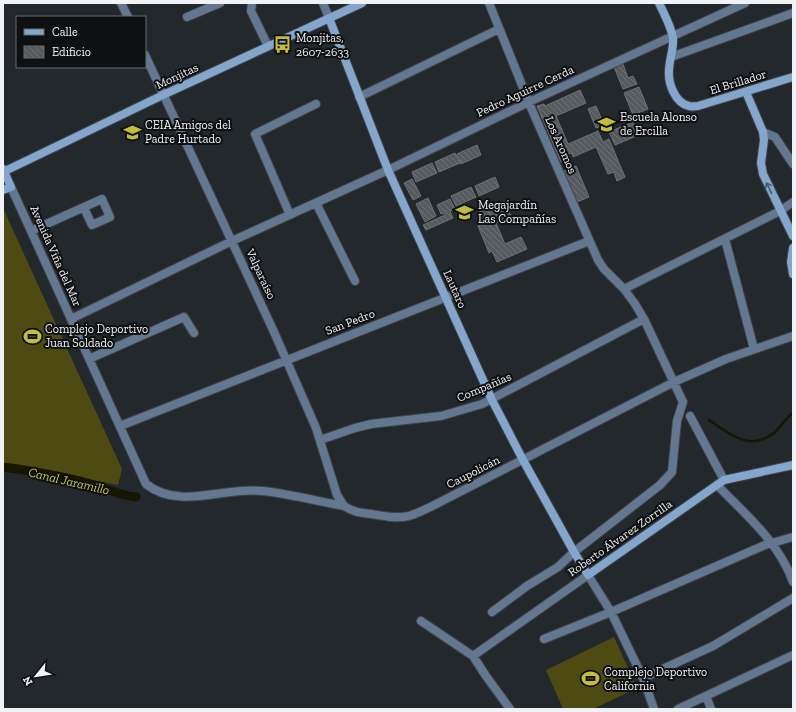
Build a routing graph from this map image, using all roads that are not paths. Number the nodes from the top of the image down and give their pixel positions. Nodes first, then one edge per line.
1 (121, 3) edge
2 (220, 3) edge
3 (252, 3) edge
4 (323, 3) edge
5 (362, 3) edge
6 (489, 3) edge
7 (659, 3) edge
8 (745, 3) edge
9 (793, 13) edge
10 (128, 16) edge
11 (187, 17) dead end
12 (329, 18) junction
13 (499, 29) junction
14 (672, 36) junction
15 (268, 46) junction
16 (146, 57) edge
17 (671, 57) junction
18 (793, 77) edge
19 (746, 92) junction
20 (163, 95) junction
21 (359, 96) junction
22 (529, 102) junction
23 (316, 104) dead end
24 (763, 132) junction
25 (793, 164) edge
26 (388, 170) junction
27 (3, 171) edge
28 (11, 187) junction
29 (3, 190) edge
30 (793, 202) edge
31 (316, 203) junction
32 (84, 208) dead end
33 (780, 210) junction
34 (290, 215) junction
35 (31, 231) junction
36 (793, 236) edge
37 (725, 239) junction
38 (589, 240) junction
39 (232, 241) junction
40 (793, 248) edge
41 (793, 274) edge
42 (355, 281) dead end
43 (624, 289) junction
44 (446, 297) junction
45 (71, 319) junction
46 (644, 319) junction
47 (194, 333) dead end
48 (793, 336) edge
49 (754, 349) junction
50 (89, 359) junction
51 (286, 360) junction
52 (674, 382) junction
53 (492, 400) junction
54 (690, 416) dead end
55 (120, 426) junction
56 (320, 440) junction
57 (523, 460) junction
58 (793, 464) edge
59 (724, 480) junction
60 (146, 484) joint
61 (717, 485) junction
62 (344, 506) junction
63 (793, 537) edge
64 (772, 543) junction
65 (574, 552) junction
66 (588, 575) junction
67 (793, 582) edge
68 (793, 598) edge
69 (492, 612) dead end
70 (611, 612) junction
71 (421, 621) dead end
72 (544, 638) dead end
73 (793, 655) edge
74 (473, 656) junction
75 (642, 678) junction
76 (706, 696) junction
77 (510, 709) edge
78 (654, 709) edge
79 (678, 709) edge
80 (711, 709) edge

1 - 10 street
2 - 11 street
3 - 15 street
4 - 12 street, Lautaro
5 - 12 street, Monjitas
6 - 13 street, Los Aromos
7 - 14 street
8 - 14 street, Pedro Aguirre Cerda
9 - 17 street
12 - 15 street, Monjitas
12 - 21 street, Lautaro
13 - 21 street
13 - 22 street, Los Aromos
14 - 17 street
14 - 22 street, Pedro Aguirre Cerda
15 - 20 street, Monjitas
16 - 20 street, Valparaíso
17 - 19 street, El Brillador
18 - 19 street, El Brillador
19 - 24 street
20 - 27 street, Monjitas
20 - 39 street, Valparaíso
21 - 26 street, Lautaro
22 - 26 street, Pedro Aguirre Cerda
22 - 38 street, Los Aromos
23 - 34 street
24 - 25 street
33 -> 24 street
26 - 31 street, Pedro Aguirre Cerda
26 - 44 street, Lautaro
27 - 28 street, Avenida Viña del Mar
28 - 29 street
28 - 35 street, Avenida Viña del Mar
30 - 33 street
31 - 34 street, Pedro Aguirre Cerda
31 - 42 street
32 - 35 street
33 - 36 street
33 - 37 street
34 - 39 street, Pedro Aguirre Cerda
35 - 45 street, Avenida Viña del Mar
37 - 43 street
37 - 49 street
38 - 43 street, Los Aromos
38 - 44 street, San Pedro
39 - 45 street, Pedro Aguirre Cerda
39 - 51 street, Valparaíso
40 - 41 street
43 - 46 street, Los Aromos
44 - 51 street, San Pedro
44 - 53 street, Lautaro
45 - 50 street, Avenida Viña del Mar
46 - 52 street, Los Aromos
46 - 53 street, Compañías
47 - 50 street
48 - 49 street, Caupolicán
49 - 52 street, Caupolicán
50 - 55 street, Avenida Viña del Mar
51 - 55 street, San Pedro
51 - 56 street, Valparaíso
52 - 57 street, Caupolicán
52 - 65 street, Los Aromos
53 - 56 street, Compañías
53 - 57 street, Lautaro
54 - 59 street
55 - 60 street, Avenida Viña del Mar
56 - 62 street, Valparaíso
57 - 62 street, Caupolicán
57 - 65 street, Lautaro
58 - 59 street, Roberto Álvarez Zorrilla
59 - 61 street, Roberto Álvarez Zorrilla
60 - 62 street, Caupolicán
61 - 64 street
61 - 66 street, Roberto Álvarez Zorrilla
63 - 64 street
64 - 67 street
64 - 70 street
65 - 66 street, Lautaro
65 - 69 street
66 - 70 street
66 - 74 street, Roberto Álvarez Zorrilla
68 - 75 street
70 - 72 street
70 - 75 street
71 - 74 street
73 - 76 street
74 - 77 street
75 - 78 street
76 - 79 street
76 - 80 street

